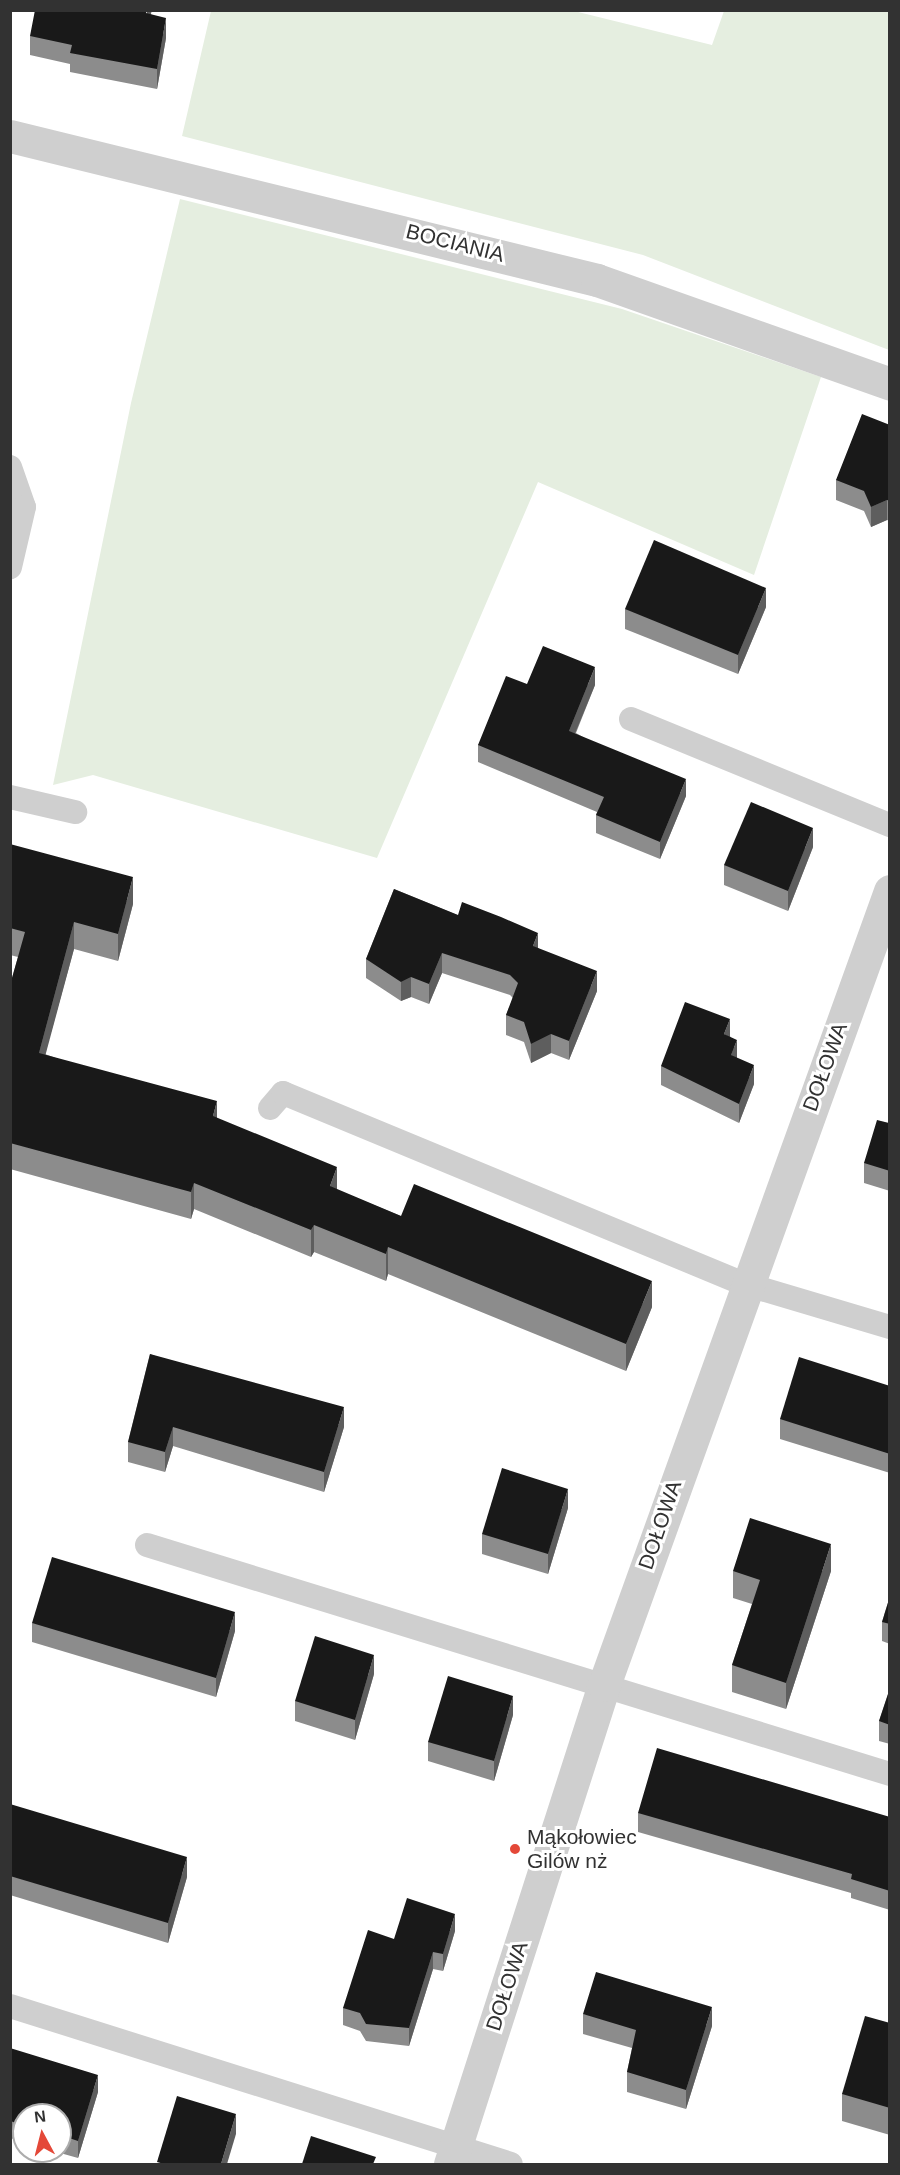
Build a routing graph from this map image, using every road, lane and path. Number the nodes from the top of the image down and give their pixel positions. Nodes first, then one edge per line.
1 (10, 136) edge
2 (890, 384) edge
3 (10, 467) edge
4 (10, 567) edge
5 (631, 719) dead end
6 (10, 797) edge
7 (75, 812) dead end
8 (890, 825) edge
9 (890, 891) edge
10 (270, 1108) dead end
11 (745, 1284) junction
12 (890, 1327) edge
13 (147, 1545) dead end
14 (604, 1685) junction
15 (890, 1774) edge
16 (10, 2006) edge
17 (453, 2156) edge
18 (511, 2164) edge

1 - 2 street, BOCIANIA
3 - 4 lane
5 - 8 lane
6 - 7 lane
9 - 11 street, DOŁOWA
10 - 11 lane
11 - 12 lane
11 - 14 street, DOŁOWA
13 - 14 lane
14 - 15 lane
14 - 17 street, DOŁOWA
16 - 17 lane
17 - 18 lane

